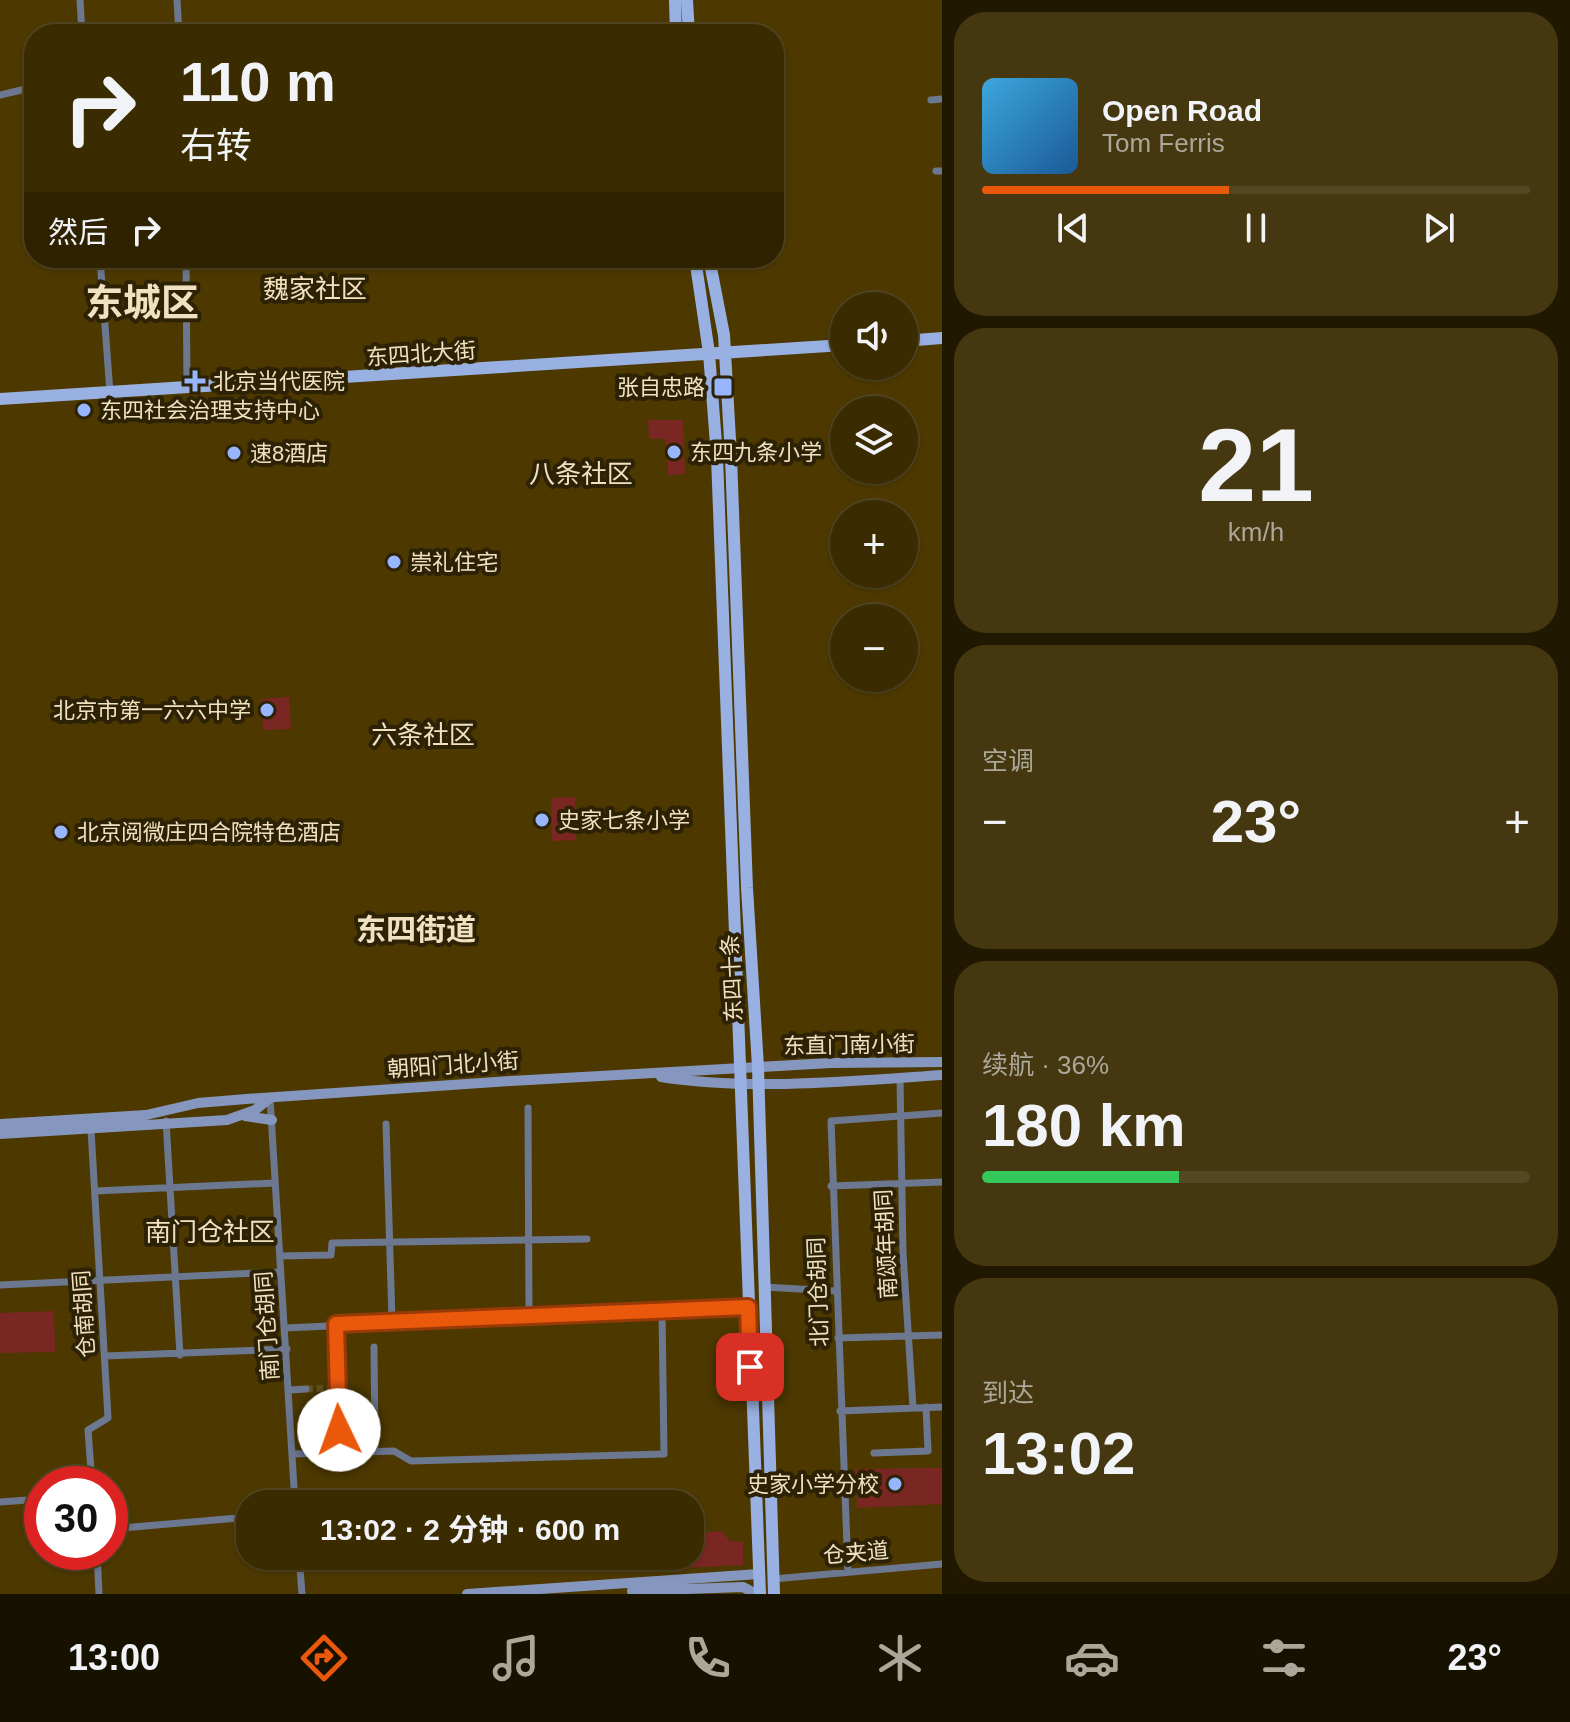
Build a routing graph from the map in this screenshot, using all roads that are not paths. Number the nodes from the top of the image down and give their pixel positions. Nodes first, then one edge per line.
1 (80, 0) edge
2 (177, 0) edge
3 (675, 0) edge
4 (687, 0) edge
5 (81, 24) edge
6 (178, 24) edge
7 (676, 24) edge
8 (688, 24) edge
9 (24, 89) edge
10 (0, 95) edge
11 (942, 99) edge
12 (931, 100) dead end
13 (101, 268) edge
14 (186, 268) edge
15 (696, 268) edge
16 (712, 268) edge
17 (942, 338) edge
18 (918, 340) edge
19 (830, 346) edge
20 (830, 352) edge
21 (725, 356) junction
22 (709, 357) junction
23 (187, 389) junction
24 (110, 393) junction
25 (0, 399) edge
26 (942, 1062) edge
27 (758, 1067) junction
28 (741, 1075) junction
29 (942, 1075) edge
30 (900, 1078) junction
31 (758, 1083) junction
32 (270, 1098) junction
33 (528, 1108) dead end
34 (164, 1112) junction
35 (942, 1113) edge
36 (243, 1115) junction
37 (900, 1117) junction
38 (272, 1120) junction
39 (0, 1124) edge
40 (166, 1124) junction
41 (386, 1124) dead end
42 (91, 1130) junction
43 (0, 1134) edge
44 (942, 1182) edge
45 (275, 1183) junction
46 (901, 1183) junction
47 (831, 1186) junction
48 (170, 1188) junction
49 (95, 1191) junction
50 (529, 1239) junction
51 (587, 1239) dead end
52 (391, 1240) junction
53 (280, 1256) junction
54 (280, 1272) junction
55 (176, 1275) junction
56 (99, 1280) junction
57 (0, 1285) edge
58 (764, 1287) junction
59 (835, 1291) junction
60 (748, 1307) junction
61 (662, 1310) junction
62 (529, 1315) junction
63 (392, 1320) junction
64 (336, 1324) junction
65 (285, 1328) junction
66 (942, 1335) edge
67 (909, 1337) junction
68 (838, 1338) junction
69 (374, 1347) dead end
70 (287, 1349) junction
71 (180, 1355) junction
72 (105, 1356) junction
73 (306, 1389) tunnel mouth
74 (290, 1390) junction
75 (913, 1407) junction
76 (926, 1407) junction
77 (942, 1407) edge
78 (840, 1411) junction
79 (340, 1451) junction
80 (375, 1451) junction
81 (874, 1453) dead end
82 (293, 1454) junction
83 (91, 1466) edge
84 (294, 1490) edge
85 (24, 1500) edge
86 (0, 1502) edge
87 (236, 1518) edge
88 (128, 1527) edge
89 (942, 1564) edge
90 (98, 1570) edge
91 (300, 1570) edge
92 (848, 1572) junction
93 (759, 1574) junction
94 (773, 1579) junction
95 (99, 1594) edge
96 (302, 1594) edge
97 (467, 1594) edge
98 (586, 1594) edge
99 (758, 1594) edge
100 (774, 1594) edge

1 - 5 street
2 - 6 street
3 - 7 main road
4 - 8 main road
9 - 10 street
11 - 12 street
13 - 24 street
14 - 23 street
15 - 22 main road
16 - 21 main road
17 - 18 main road
19 - 21 main road, 东四北大街
20 - 21 main road, 东四北大街
21 - 22 main road, 东四北大街
21 - 27 main road, 东四十条
22 - 23 main road, 东四北大街
22 - 28 main road, 东四十条
23 - 24 main road, 东四北大街
24 - 25 main road, 东四北大街
26 - 27 main road, 东直门南小街
27 - 28 main road, 东直门南小街
27 - 31 main road, 东四十条
28 - 31 main road, 东直门南小街
28 - 32 main road, 朝阳门北小街
28 - 60 main road, 东四十条
29 - 30 main road, 东直门南小街
30 - 31 main road, 东直门南小街
30 - 37 street, 南颂年胡同
31 - 58 main road, 东四十条
32 - 34 main road, 朝阳门北小街
32 - 36 main road, 朝阳门北小街
32 - 38 street, 南门仓胡同
33 - 50 street
34 - 39 main road, 朝阳门北小街
34 - 40 street
35 - 37 street, 北门仓胡同
36 - 38 main road
36 - 40 main road, 朝阳门北小街
37 - 46 street, 南颂年胡同
37 - 47 street, 北门仓胡同
38 - 45 street, 南门仓胡同
40 - 42 main road, 朝阳门北小街
40 - 48 street
41 - 52 street
42 - 43 main road, 朝阳门北小街
42 - 49 street, 仓南胡同
44 - 46 street
45 - 48 street
45 - 53 street, 南门仓胡同
46 - 47 street
46 - 67 street, 南颂年胡同
47 - 59 street, 北门仓胡同
48 - 49 street
48 - 55 street
49 - 56 street, 仓南胡同
50 - 51 street
50 - 52 street
50 - 62 street
52 - 53 street
52 - 63 street
53 - 54 street, 南门仓胡同
54 - 55 street
54 - 65 street, 南门仓胡同
55 - 56 street
55 - 71 street
56 - 57 street
56 - 72 street, 仓南胡同
58 - 59 street
58 - 94 main road, 东四十条
59 - 68 street, 北门仓胡同
60 - 61 street
60 - 93 main road, 东四十条
61 - 62 street
61 - 80 street
62 - 63 street
63 - 64 street
64 - 65 street
64 - 79 street
65 - 70 street, 南门仓胡同
66 - 67 street
67 - 68 street
67 - 75 street, 南颂年胡同
68 - 78 street, 北门仓胡同
69 - 80 street
70 - 71 street
70 - 74 street, 南门仓胡同
71 - 72 street
72 - 83 street, 仓南胡同
73 - 74 street
74 - 82 street, 南门仓胡同
75 - 76 street
75 - 78 street
76 - 77 street
76 - 81 street
78 - 92 street, 北门仓胡同
79 - 80 street
79 - 82 street
82 - 84 street, 南门仓胡同
85 - 86 street
87 - 88 street
89 - 92 street, 仓夹道
90 - 95 street
91 - 96 street
92 - 94 street, 仓夹道
93 - 97 main road
93 - 99 main road, 东四十条
94 - 100 main road, 东四十条
98 - 99 main road

